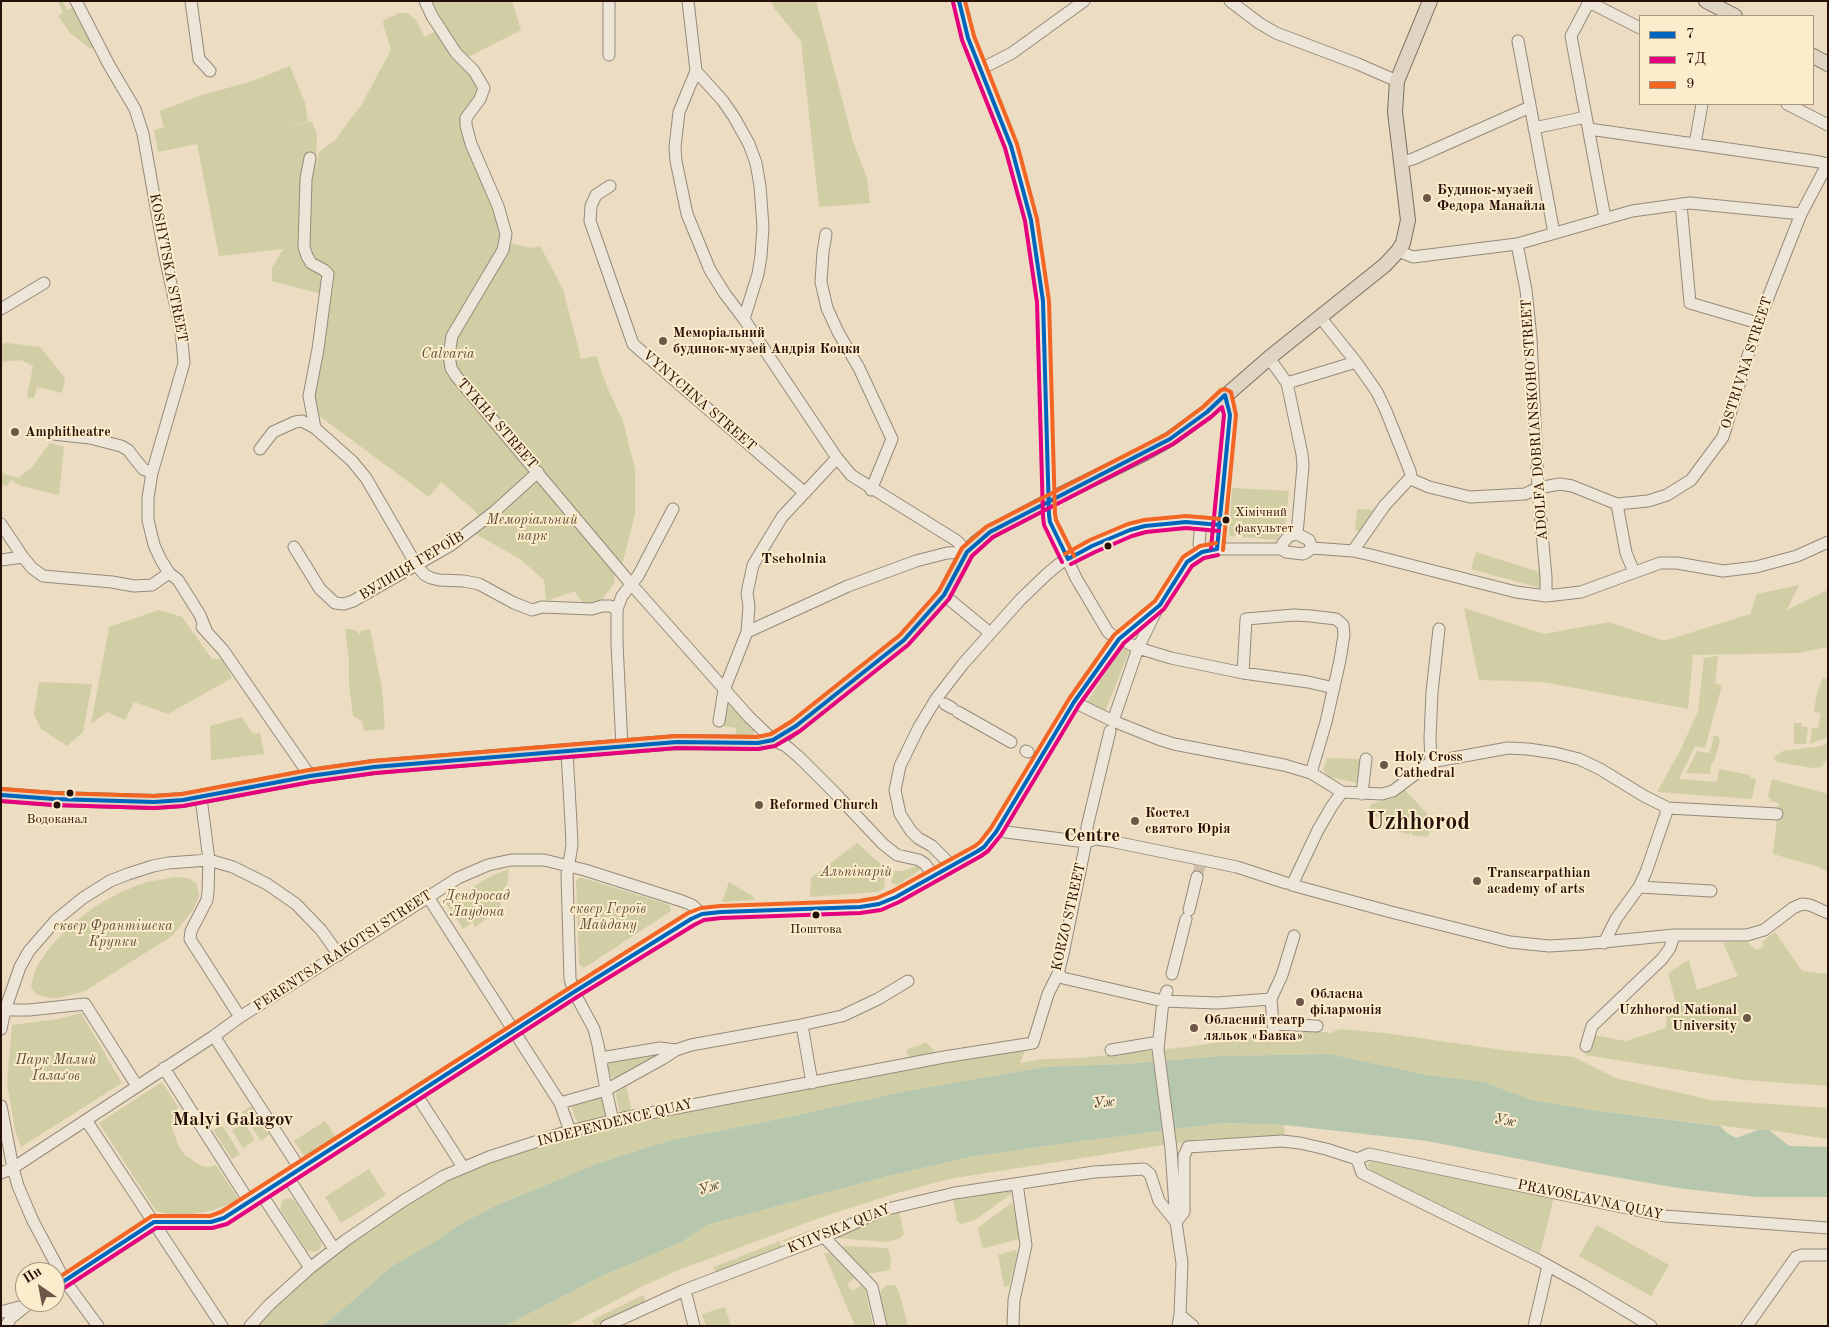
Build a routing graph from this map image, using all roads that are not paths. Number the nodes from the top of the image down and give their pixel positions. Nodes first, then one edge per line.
1 (76, 1) edge
2 (191, 1) edge
3 (426, 1) edge
4 (609, 1) edge
5 (688, 1) edge
6 (959, 1) edge
7 (1084, 1) edge
8 (1230, 1) edge
9 (1430, 1) edge
10 (1706, 1) edge
11 (1589, 2) edge
12 (1733, 15) edge
13 (1639, 27) edge
14 (1518, 41) dead end
15 (609, 55) dead end
16 (1814, 57) edge
17 (1828, 64) edge
18 (981, 69) junction
19 (210, 71) dead end
20 (696, 71) junction
21 (1397, 81) junction
22 (1702, 105) edge
23 (1789, 105) edge
24 (1530, 107) junction
25 (1586, 117) junction
26 (1828, 125) edge
27 (1534, 128) junction
28 (1588, 129) junction
29 (1694, 144) junction
30 (310, 158) dead end
31 (1402, 162) junction
32 (1827, 164) edge
33 (610, 186) dead end
34 (1681, 204) junction
35 (1801, 214) junction
36 (1605, 218) junction
37 (1554, 233) junction
38 (826, 234) dead end
39 (1516, 244) junction
40 (1398, 251) junction
41 (44, 283) dead end
42 (1, 309) edge
43 (1320, 317) junction
44 (744, 318) junction
45 (1758, 323) junction
46 (1269, 358) junction
47 (1356, 362) junction
48 (1287, 383) junction
49 (1225, 395) junction
50 (315, 428) junction
51 (53, 434) dead end
52 (260, 449) dead end
53 (837, 458) junction
54 (538, 472) junction
55 (152, 473) junction
56 (1411, 477) junction
57 (1538, 488) junction
58 (871, 490) junction
59 (805, 493) junction
60 (1048, 502) junction
61 (1617, 504) junction
62 (672, 508) dead end
63 (1201, 522) junction
64 (1, 524) edge
65 (1220, 524) junction
66 (1297, 534) junction
67 (1828, 542) edge
68 (294, 547) dead end
69 (1312, 548) junction
70 (1217, 549) junction
71 (1281, 549) junction
72 (1353, 551) junction
73 (967, 552) junction
74 (1202, 552) junction
75 (23, 557) junction
76 (1068, 559) junction
77 (1, 560) edge
78 (417, 566) junction
79 (1634, 572) junction
80 (169, 573) junction
81 (631, 584) junction
82 (944, 595) junction
83 (1546, 596) junction
84 (1160, 605) junction
85 (618, 610) junction
86 (1439, 629) dead end
87 (747, 632) junction
88 (990, 633) junction
89 (1119, 639) junction
90 (1138, 648) junction
91 (1243, 673) junction
92 (1334, 688) junction
93 (724, 690) junction
94 (1074, 702) junction
95 (952, 708) dead end
96 (720, 721) dead end
97 (1111, 726) junction
98 (773, 740) junction
99 (1011, 742) dead end
100 (622, 747) junction
101 (567, 752) junction
102 (1366, 759) dead end
103 (1432, 762) junction
104 (1311, 773) junction
105 (310, 776) junction
106 (1342, 792) junction
107 (1362, 794) junction
108 (1, 795) edge
109 (201, 798) junction
110 (1668, 808) junction
111 (1777, 814) dead end
112 (1006, 832) dead end
113 (1086, 842) junction
114 (209, 860) junction
115 (951, 865) junction
116 (568, 866) junction
117 (1200, 867) junction
118 (933, 875) junction
119 (1289, 884) junction
120 (1639, 887) junction
121 (1711, 891) dead end
122 (428, 897) junction
123 (1828, 913) edge
124 (702, 914) junction
125 (1674, 935) junction
126 (1294, 936) dead end
127 (1604, 942) junction
128 (339, 954) junction
129 (1058, 974) junction
130 (1172, 974) dead end
131 (908, 981) dead end
132 (574, 992) junction
133 (1165, 996) junction
134 (1271, 998) junction
135 (3, 1010) edge
136 (240, 1017) junction
137 (802, 1025) junction
138 (1317, 1026) dead end
139 (1, 1029) edge
140 (515, 1030) junction
141 (214, 1036) junction
142 (1033, 1043) joint
143 (1159, 1046) junction
144 (1586, 1046) dead end
145 (676, 1050) junction
146 (1111, 1050) dead end
147 (601, 1058) junction
148 (164, 1068) junction
149 (812, 1083) junction
150 (137, 1086) junction
151 (606, 1090) junction
152 (416, 1094) junction
153 (560, 1103) junction
154 (1, 1106) edge
155 (612, 1116) junction
156 (86, 1120) junction
157 (569, 1127) junction
158 (1357, 1159) junction
159 (463, 1167) junction
160 (13, 1168) junction
161 (300, 1169) junction
162 (1, 1173) edge
163 (288, 1177) junction
164 (1017, 1184) junction
165 (262, 1195) junction
166 (250, 1203) junction
167 (154, 1222) junction
168 (1176, 1222) junction
169 (1828, 1228) edge
170 (824, 1236) junction
171 (333, 1247) junction
172 (1828, 1255) edge
173 (55, 1262) edge
174 (309, 1266) junction
175 (1548, 1266) junction
176 (65, 1281) joint
177 (685, 1290) junction
178 (15, 1308) edge
179 (1, 1312) edge
180 (18, 1312) edge
181 (1179, 1321) edge
182 (6, 1326) edge
183 (98, 1326) edge
184 (222, 1326) edge
185 (250, 1326) edge
186 (606, 1326) edge
187 (694, 1326) edge
188 (881, 1326) edge
189 (1013, 1326) edge
190 (1192, 1326) edge
191 (1534, 1326) edge
192 (1651, 1326) edge
193 (1747, 1326) edge

1 - 55 street, KOSHYTSKA STREET
2 - 19 street
3 - 54 street, TYKHA STREET
4 - 15 street
5 - 20 street
6 - 18 street
7 - 18 street
8 - 21 street
9 - 21 main road
10 - 12 main road
11 - 13 street
11 - 25 street
14 - 24 street
16 - 17 main road
18 - 60 street
20 - 44 street
20 - 44 street
21 - 31 main road
22 - 29 street
23 - 26 street
24 - 27 street
24 - 31 street
25 - 27 street
25 - 28 street
27 - 37 street
28 - 29 street
28 - 36 street
29 - 32 street
30 - 50 street
31 - 40 main road
32 - 35 street, OSTRIVNA STREET
33 - 59 street, VYNYCHNA STREET
34 - 35 street
34 - 36 street
34 - 45 street
35 - 45 street, OSTRIVNA STREET
36 - 37 street
37 - 39 street
38 - 58 street
39 - 40 street
39 - 57 street, ADOLFA DOBRIANSKOHO STREET
40 - 43 main road
41 - 42 street
43 - 46 main road
43 - 47 street
44 - 53 street
45 - 61 street, OSTRIVNA STREET
46 - 48 street
46 - 49 main road
47 - 48 street
47 - 56 street
48 - 66 street
49 - 60 main road
49 - 65 street
50 - 52 street
50 - 78 street
51 - 55 street
53 - 58 street
53 - 59 street
54 - 78 street, ВУЛИЦЯ ГЕРОЇВ
54 - 81 street, TYKHA STREET
55 - 80 street, KOSHYTSKA STREET
56 - 57 street, OSTRIVNA STREET
56 - 72 street
57 - 61 street, OSTRIVNA STREET
57 - 83 street, ADOLFA DOBRIANSKOHO STREET
58 - 73 street
59 - 87 street
60 - 73 main road
60 - 76 street
61 - 79 street
62 - 81 street
63 - 65 street
63 - 74 street
63 - 76 street
64 - 75 street
65 - 70 street
66 - 69 street
66 - 71 street
67 - 79 street
68 - 78 street, ВУЛИЦЯ ГЕРОЇВ
69 - 71 street
69 - 72 street
70 - 71 street
70 - 74 street
72 - 83 street
73 - 82 main road
73 - 87 street
74 - 84 street
75 - 77 street
75 - 80 street
76 - 88 street
76 - 89 street
78 - 85 street
79 - 83 street
80 - 105 street, KOSHYTSKA STREET
81 - 85 street
81 - 93 street, TYKHA STREET
82 - 88 street
82 - 98 main road
84 - 89 street
84 - 90 street, KORZO STREET
85 - 100 street
86 - 103 street
87 - 93 street
88 - 115 street
89 - 90 street
89 - 94 street
90 - 91 street
90 - 97 street, KORZO STREET
91 - 92 street
91 - 92 street
92 - 104 street
93 - 96 street
93 - 98 street, TYKHA STREET
94 - 97 street
94 - 115 street
95 - 99 street
97 - 104 street
97 - 113 street, KORZO STREET
98 - 100 main road
98 - 118 street, TYKHA STREET
100 - 101 main road
101 - 105 main road
101 - 116 street
102 - 107 street
103 - 107 street
103 - 110 street
104 - 106 street
105 - 109 main road
106 - 107 street
106 - 119 street
108 - 109 main road
109 - 114 street
110 - 111 street
110 - 120 street
112 - 113 street
113 - 117 street
113 - 129 street, KORZO STREET
114 - 128 street
114 - 135 street
114 - 136 street
115 - 118 street
116 - 122 street, FERENTSA RAKOTSI STREET
116 - 124 street, FERENTSA RAKOTSI STREET
116 - 132 street
117 - 119 street
117 - 130 street
118 - 124 street
119 - 127 street
120 - 121 street
120 - 127 street
122 - 128 street, FERENTSA RAKOTSI STREET
122 - 140 street
123 - 125 street
124 - 132 street
125 - 127 street
125 - 144 street
126 - 134 street
128 - 136 street, FERENTSA RAKOTSI STREET
129 - 133 street
129 - 142 street, KORZO STREET
131 - 137 street
132 - 140 street
132 - 147 street
133 - 134 street
133 - 143 street
134 - 138 street
135 - 139 street
135 - 150 street
136 - 141 street, FERENTSA RAKOTSI STREET
137 - 145 street
137 - 149 street
140 - 152 street
140 - 153 street
141 - 148 street, FERENTSA RAKOTSI STREET
141 - 161 street
142 - 149 street, INDEPENDENCE QUAY
143 - 146 street
143 - 168 street
145 - 147 street
145 - 151 street
147 - 151 street
148 - 150 street, FERENTSA RAKOTSI STREET
148 - 166 street
149 - 155 street, INDEPENDENCE QUAY
150 - 156 street, FERENTSA RAKOTSI STREET
151 - 153 street
151 - 155 street
152 - 159 street
152 - 161 street
153 - 157 street
154 - 160 street
155 - 157 street, INDEPENDENCE QUAY
156 - 160 street, FERENTSA RAKOTSI STREET
156 - 167 street
157 - 159 street, INDEPENDENCE QUAY
158 - 168 street, PRAVOSLAVNA QUAY
158 - 169 street, PRAVOSLAVNA QUAY
158 - 175 street
159 - 171 street, INDEPENDENCE QUAY
160 - 162 street, FERENTSA RAKOTSI STREET
160 - 173 street
161 - 163 street
163 - 165 street
163 - 171 street
164 - 168 street, KYIVSKA QUAY
164 - 170 street, KYIVSKA QUAY
164 - 189 street
165 - 166 street
165 - 174 street
166 - 167 street
167 - 176 street
167 - 184 street
168 - 181 street
170 - 177 street, KYIVSKA QUAY
170 - 188 street
171 - 174 street, INDEPENDENCE QUAY
172 - 193 street
174 - 185 street, INDEPENDENCE QUAY
175 - 191 street
175 - 192 street
176 - 183 street
177 - 186 street, KYIVSKA QUAY
177 - 187 street
178 - 179 street
180 - 182 street
181 - 190 street

